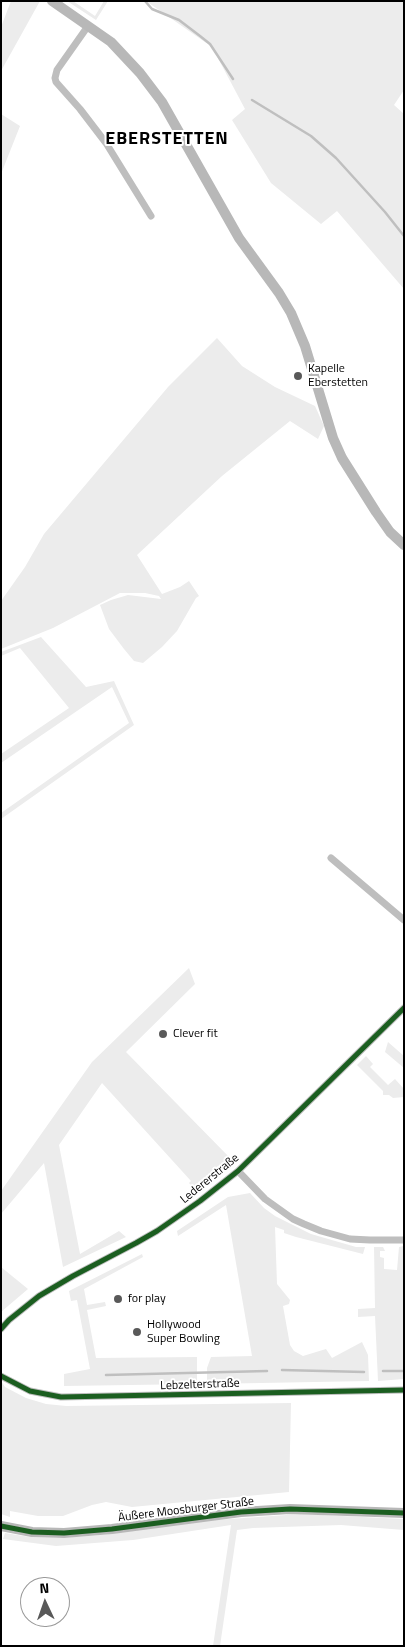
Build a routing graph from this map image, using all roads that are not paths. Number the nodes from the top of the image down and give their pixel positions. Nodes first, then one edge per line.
1 (52, 1) edge
2 (88, 26) junction
3 (152, 216) dead end
4 (404, 545) edge
5 (331, 858) dead end
6 (404, 920) edge
7 (404, 1008) edge
8 (238, 1171) junction
9 (404, 1240) edge
10 (1, 1329) edge
11 (1, 1376) edge
12 (404, 1390) edge
13 (404, 1513) edge
14 (1, 1526) edge

1 - 2 main road
2 - 3 street
2 - 4 main road
5 - 6 street
7 - 8 street, Ledererstraße
8 - 9 street
8 - 10 street, Ledererstraße
11 - 12 street, Lebzelterstraße
13 - 14 main road, Äußere Moosburger Straße

